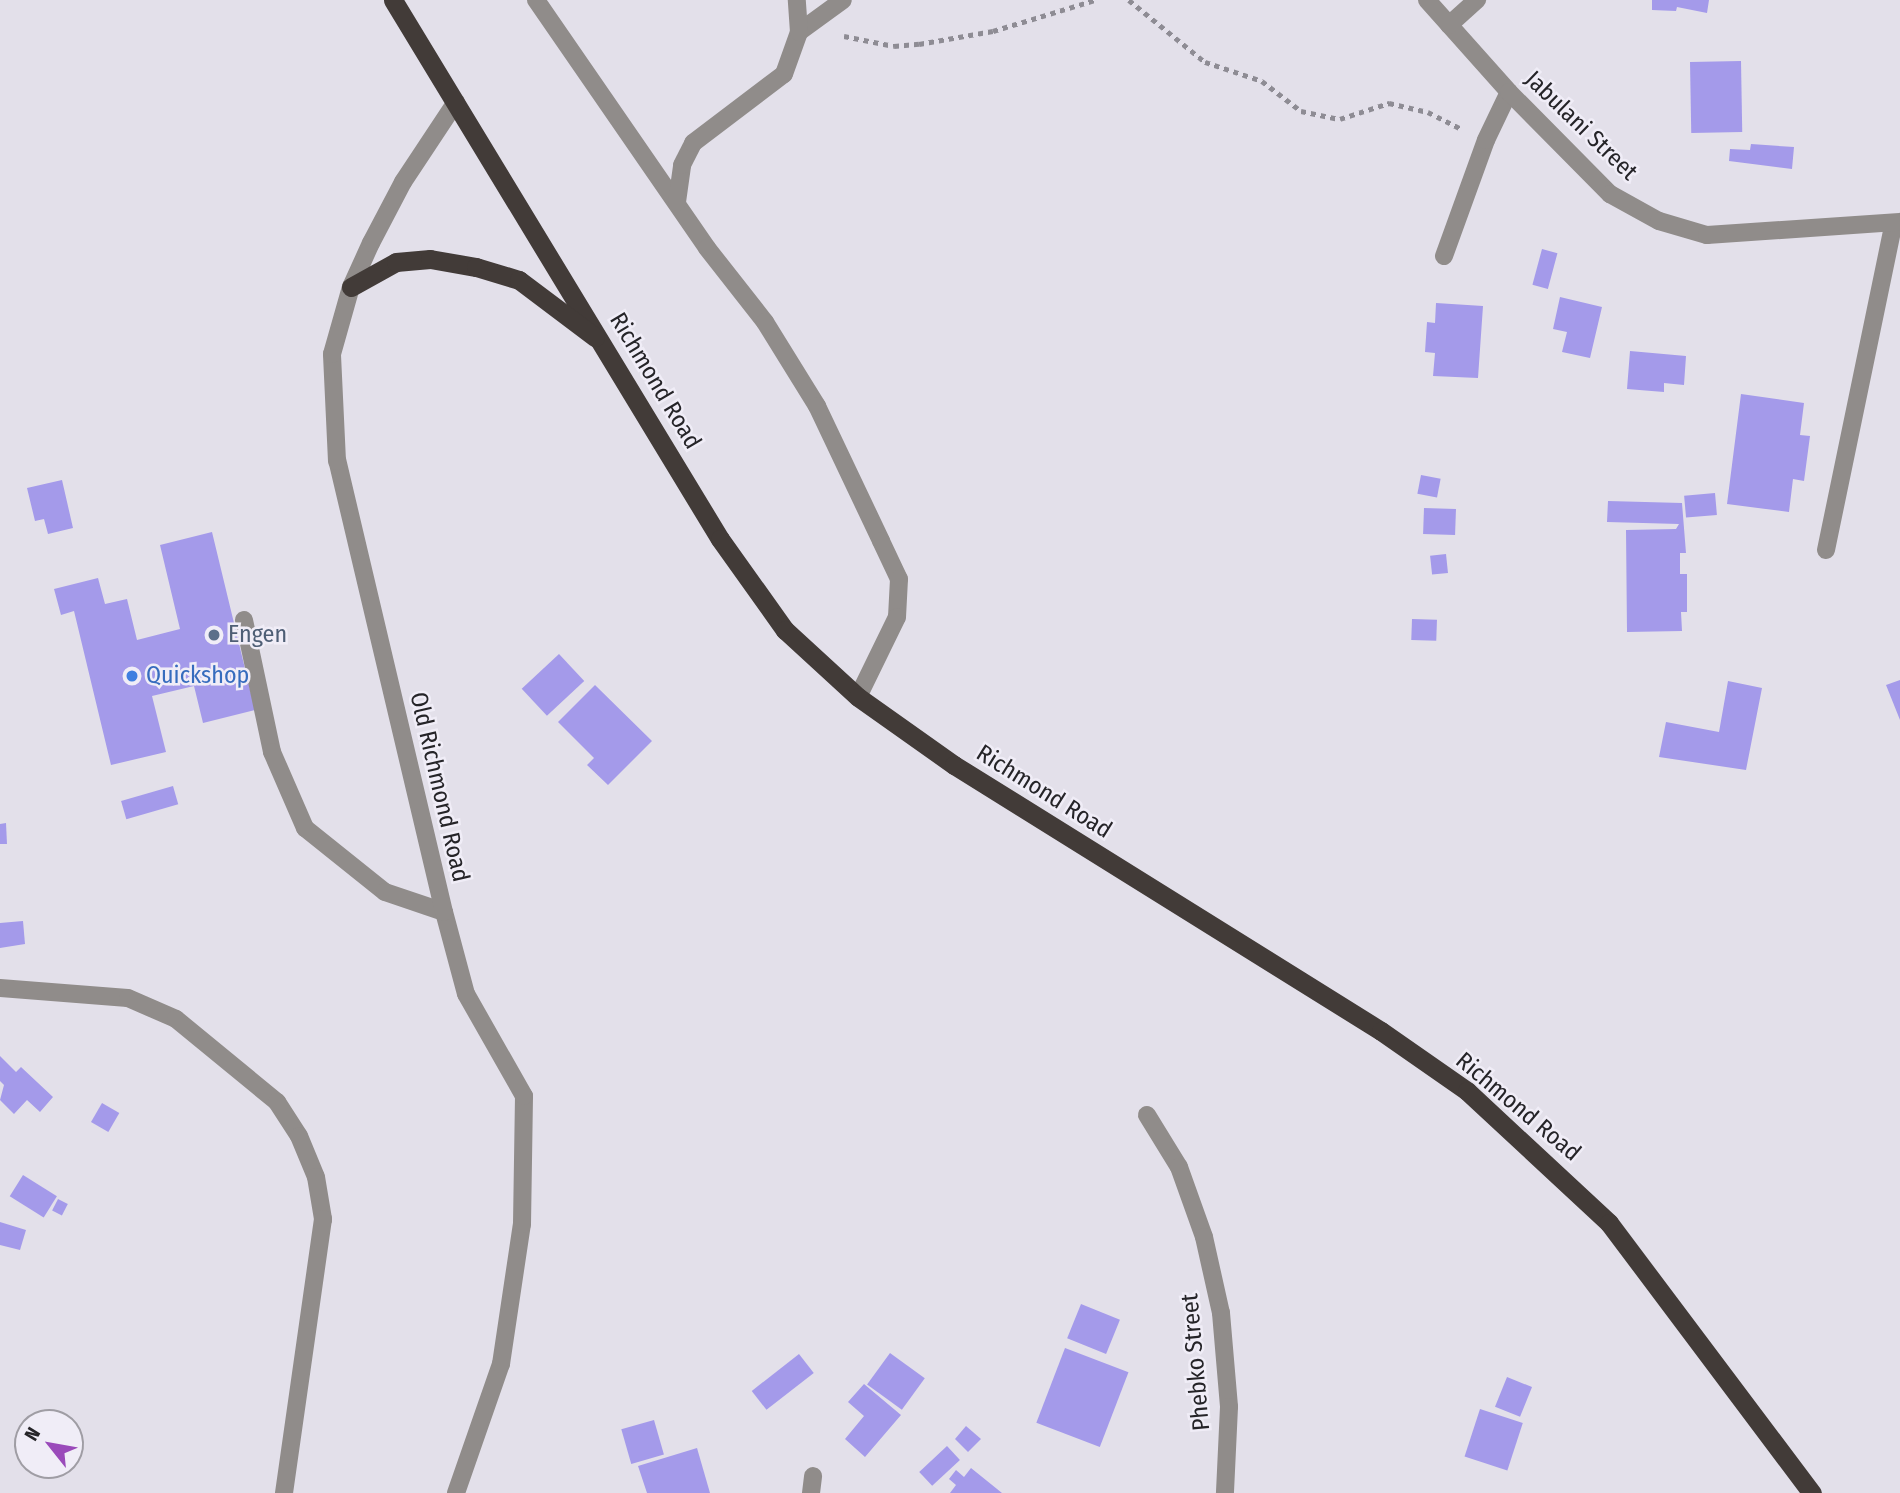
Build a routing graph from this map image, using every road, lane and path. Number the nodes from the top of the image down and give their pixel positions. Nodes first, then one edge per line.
1 (393, 0) edge
2 (536, 0) edge
3 (797, 0) edge
4 (843, 0) edge
5 (1095, 0) edge
6 (1129, 0) edge
7 (1427, 0) edge
8 (1478, 0) edge
9 (1449, 26) junction
10 (799, 33) junction
11 (1509, 92) junction
12 (456, 102) junction
13 (1486, 140) junction
14 (677, 202) junction
15 (1897, 223) edge
16 (1444, 256) dead end
17 (351, 286) junction
18 (604, 344) junction
19 (1826, 550) dead end
20 (244, 620) dead end
21 (858, 697) junction
22 (444, 912) junction
23 (0, 988) edge
24 (1147, 1115) dead end
25 (284, 1493) edge
26 (456, 1493) edge
27 (1225, 1493) edge
28 (1812, 1493) edge

1 - 12 highway, Richmond Road
2 - 14 street
3 - 10 street
4 - 10 street
5 - 10 path
6 - 13 path
7 - 9 street, Jabulani Street
8 - 9 street
9 - 11 street, Jabulani Street
10 - 14 street
11 - 13 street
11 - 15 street, Jabulani Street
12 - 17 street, Old Richmond Road
12 - 18 highway, Richmond Road
13 - 16 street
14 - 21 street
15 - 19 street
17 - 18 highway
17 - 22 street, Old Richmond Road
18 - 21 highway, Richmond Road
20 - 22 street
21 - 28 highway, Richmond Road
22 - 26 street, Old Richmond Road
23 - 25 street
24 - 27 street, Phebko Street

